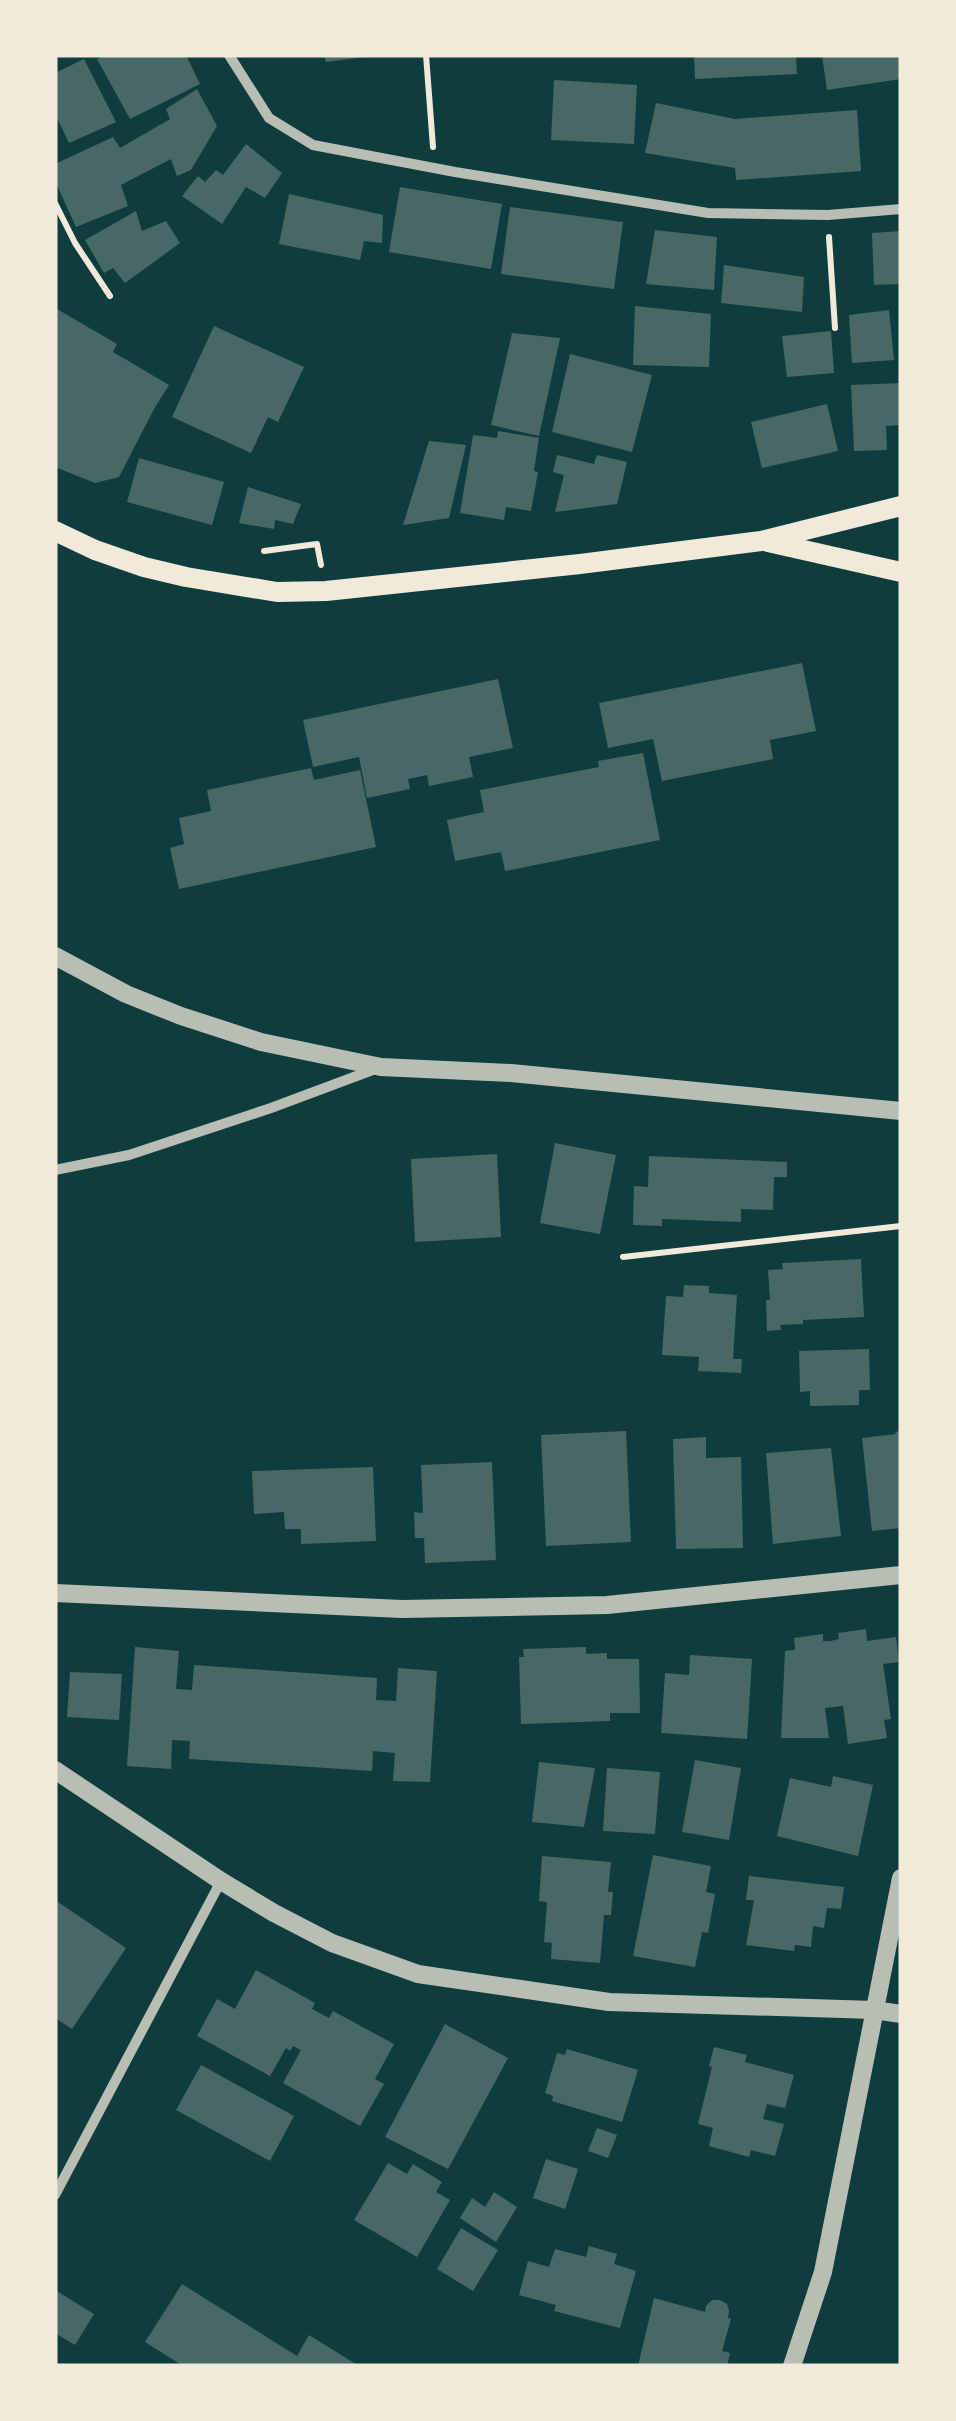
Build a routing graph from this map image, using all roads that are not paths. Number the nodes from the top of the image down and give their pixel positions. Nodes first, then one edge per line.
1 (229, 55) edge
2 (901, 209) edge
3 (901, 506) edge
4 (55, 531) edge
5 (761, 540) junction
6 (901, 572) edge
7 (55, 956) edge
8 (381, 1067) junction
9 (901, 1111) edge
10 (55, 1170) edge
11 (901, 1575) edge
12 (55, 1593) edge
13 (55, 1770) edge
14 (901, 1878) edge
15 (220, 1881) junction
16 (874, 2010) junction
17 (901, 2014) edge
18 (55, 2196) edge
19 (792, 2366) edge

1 - 2 street
3 - 5 main road
4 - 5 main road
5 - 6 main road
7 - 8 street
8 - 9 street
8 - 10 street
11 - 12 street
13 - 15 street
14 - 16 street
15 - 16 street
15 - 18 street
16 - 17 street
16 - 19 street

